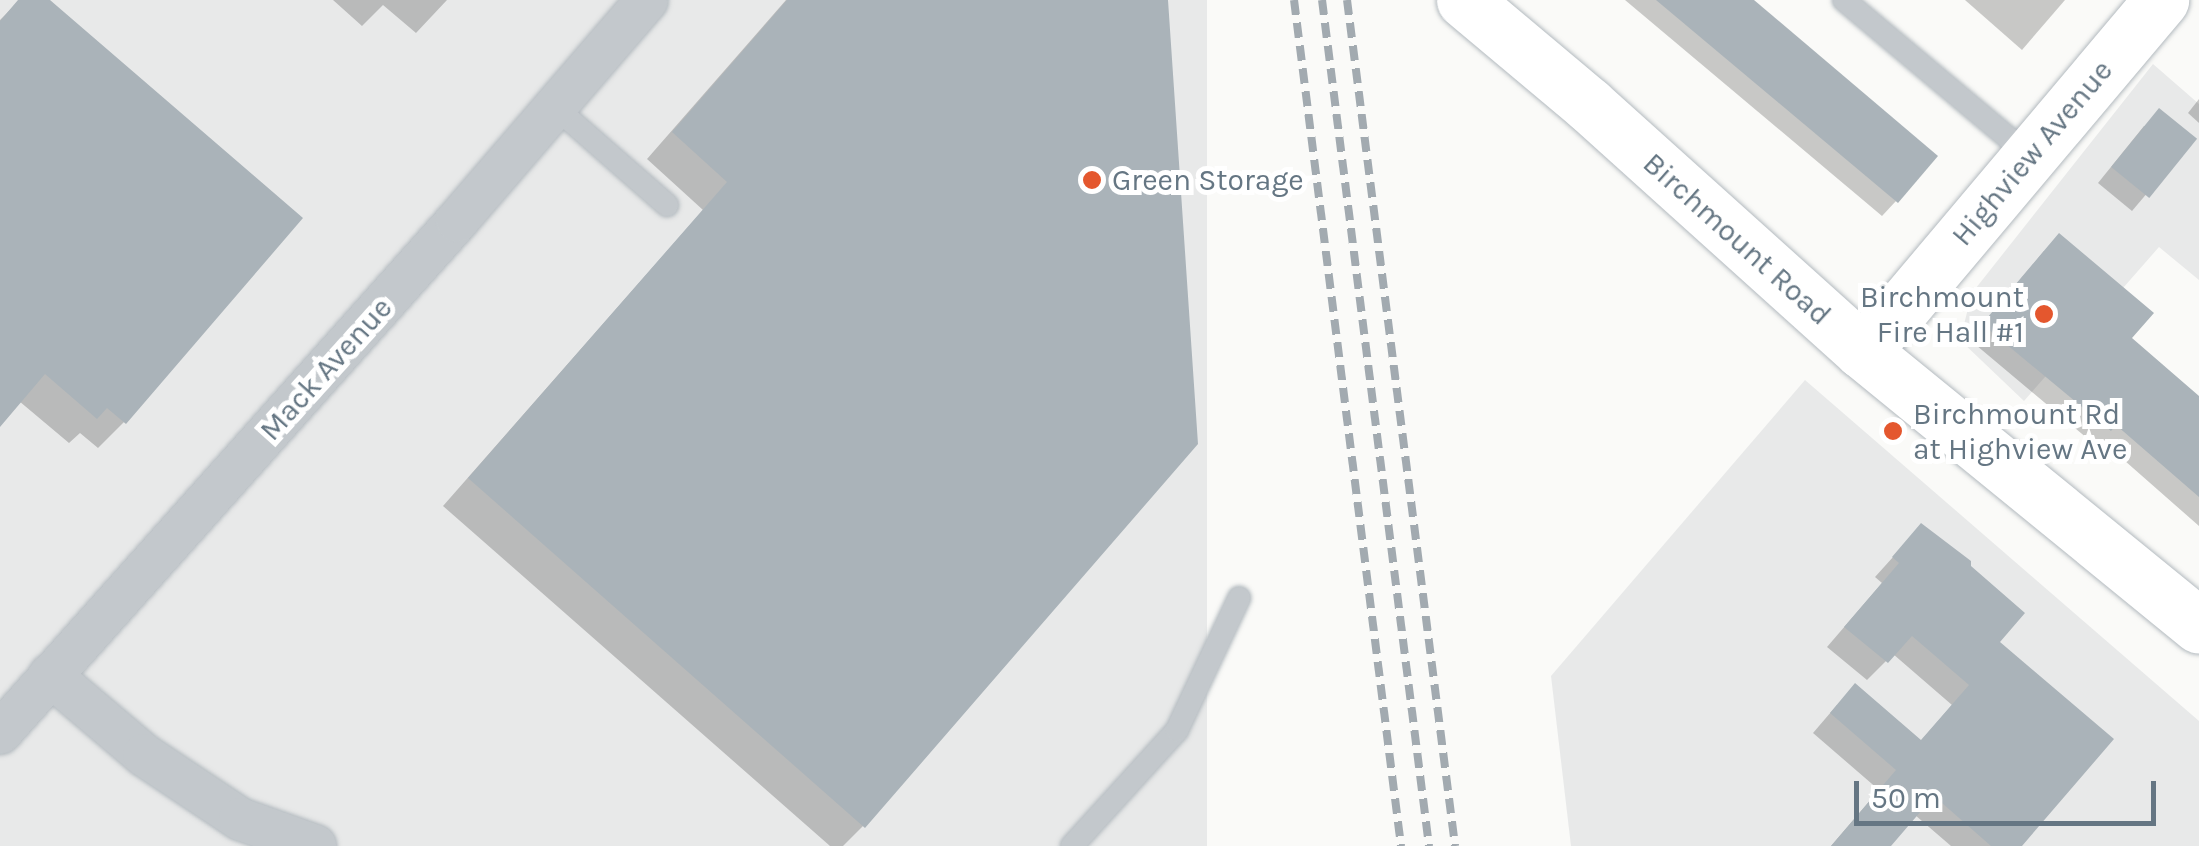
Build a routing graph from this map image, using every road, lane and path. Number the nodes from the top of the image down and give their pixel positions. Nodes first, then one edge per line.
1 (646, 0) edge
2 (1464, 0) edge
3 (1844, 0) edge
4 (2160, 0) edge
5 (555, 107) junction
6 (2030, 156) junction
7 (667, 204) dead end
8 (1861, 350) junction
9 (1238, 598) dead end
10 (2199, 626) edge
11 (50, 676) junction
12 (0, 733) edge
13 (315, 846) edge
14 (1072, 846) edge

1 - 5 street, Mack Avenue
2 - 8 main road, Birchmount Road
3 - 6 lane
4 - 6 main road, Highview Avenue
5 - 7 lane
5 - 11 street, Mack Avenue
6 - 8 main road, Highview Avenue
8 - 10 main road, Birchmount Road
9 - 14 lane
11 - 12 street, Mack Avenue
11 - 13 street

